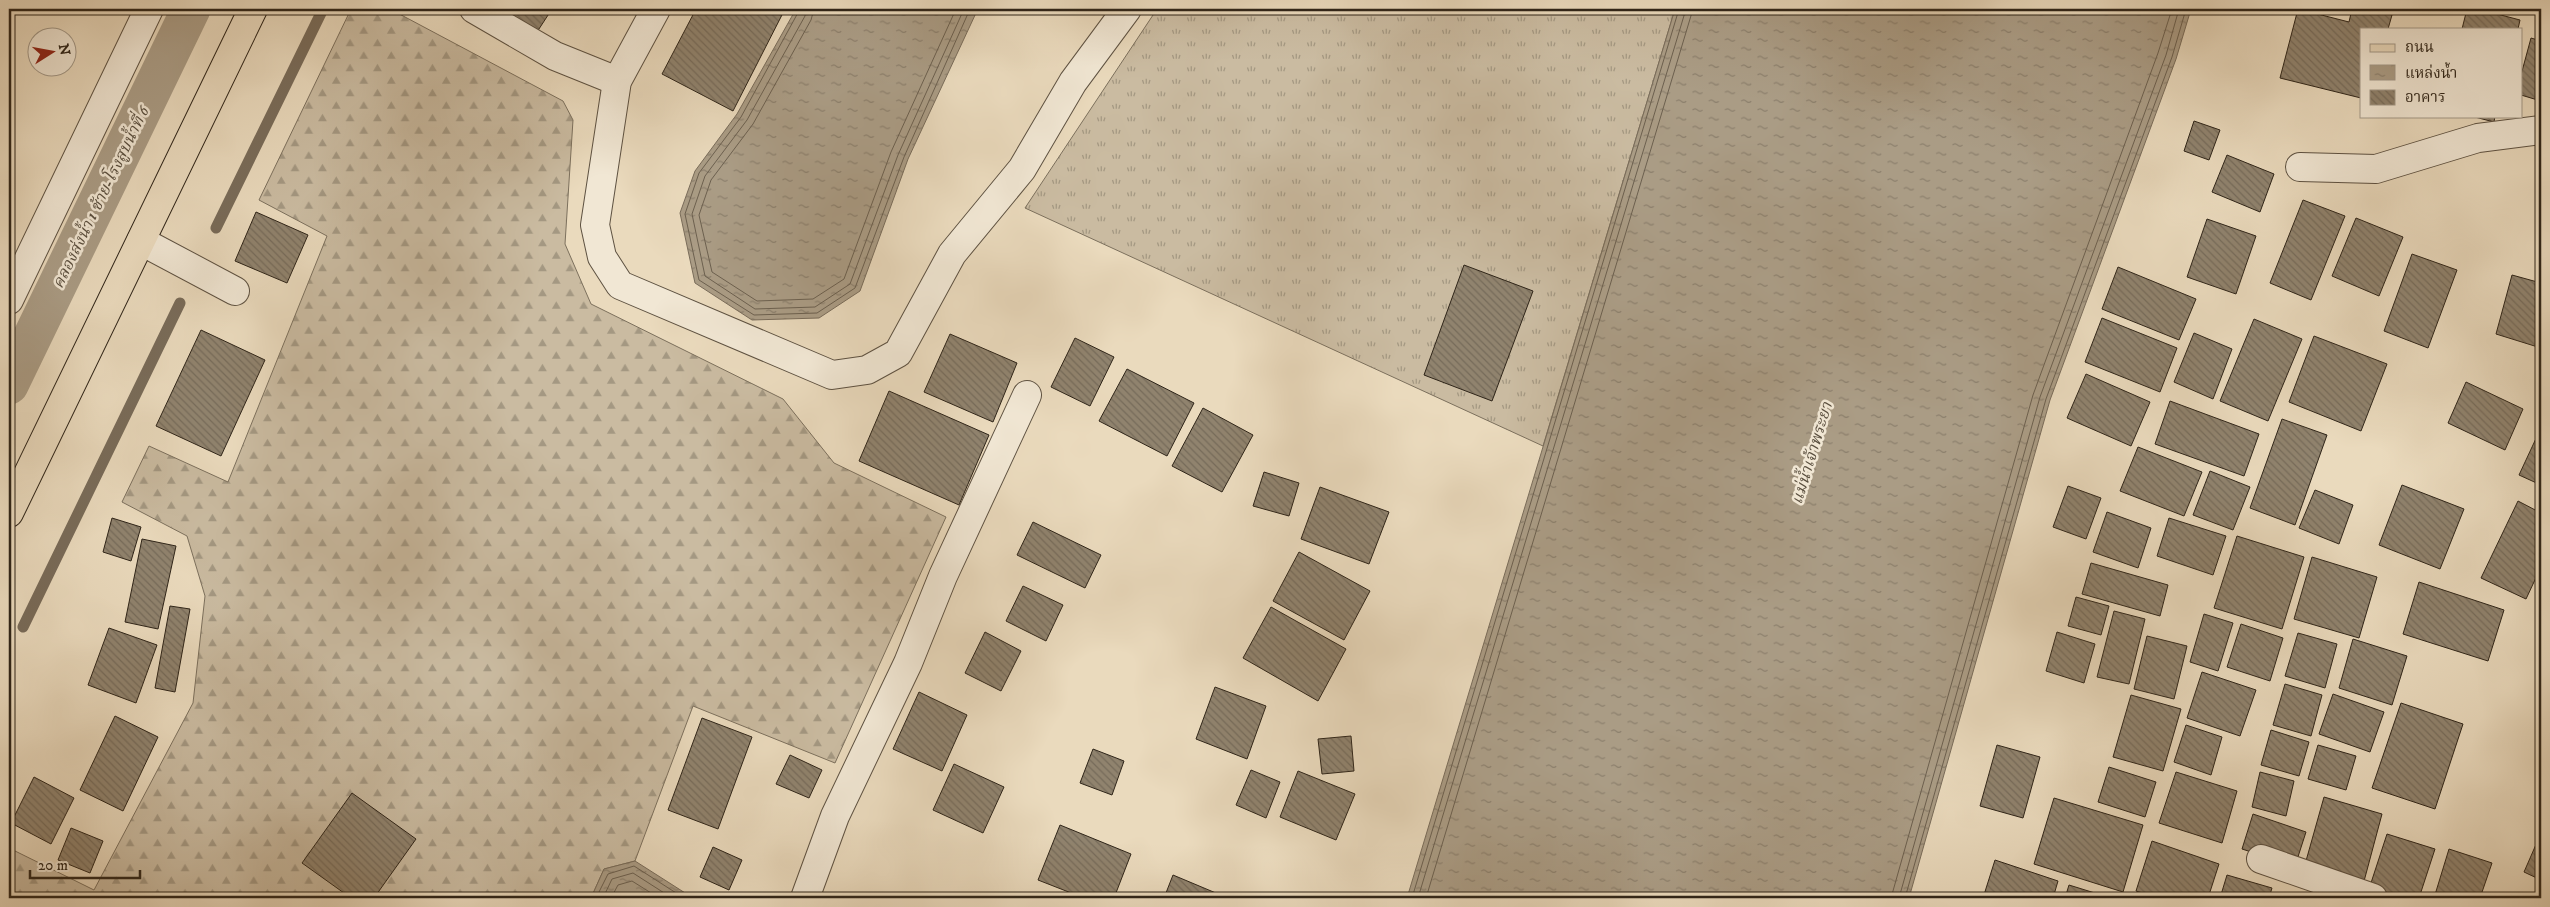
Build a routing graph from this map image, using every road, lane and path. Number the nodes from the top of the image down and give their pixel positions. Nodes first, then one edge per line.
1 (149, 9) edge
2 (253, 9) edge
3 (474, 9) edge
4 (656, 9) edge
5 (1127, 9) edge
6 (617, 81) junction
7 (2541, 130) edge
8 (2300, 167) dead end
9 (140, 241) junction
10 (235, 291) dead end
11 (9, 300) edge
12 (1027, 395) dead end
13 (9, 513) edge
14 (2261, 859) dead end
15 (805, 898) edge
16 (2374, 898) edge

1 - 11 street
2 - 9 main road
3 - 6 street
4 - 6 street
5 - 6 street
7 - 8 street
9 - 10 street
9 - 13 main road
12 - 15 street
14 - 16 street

